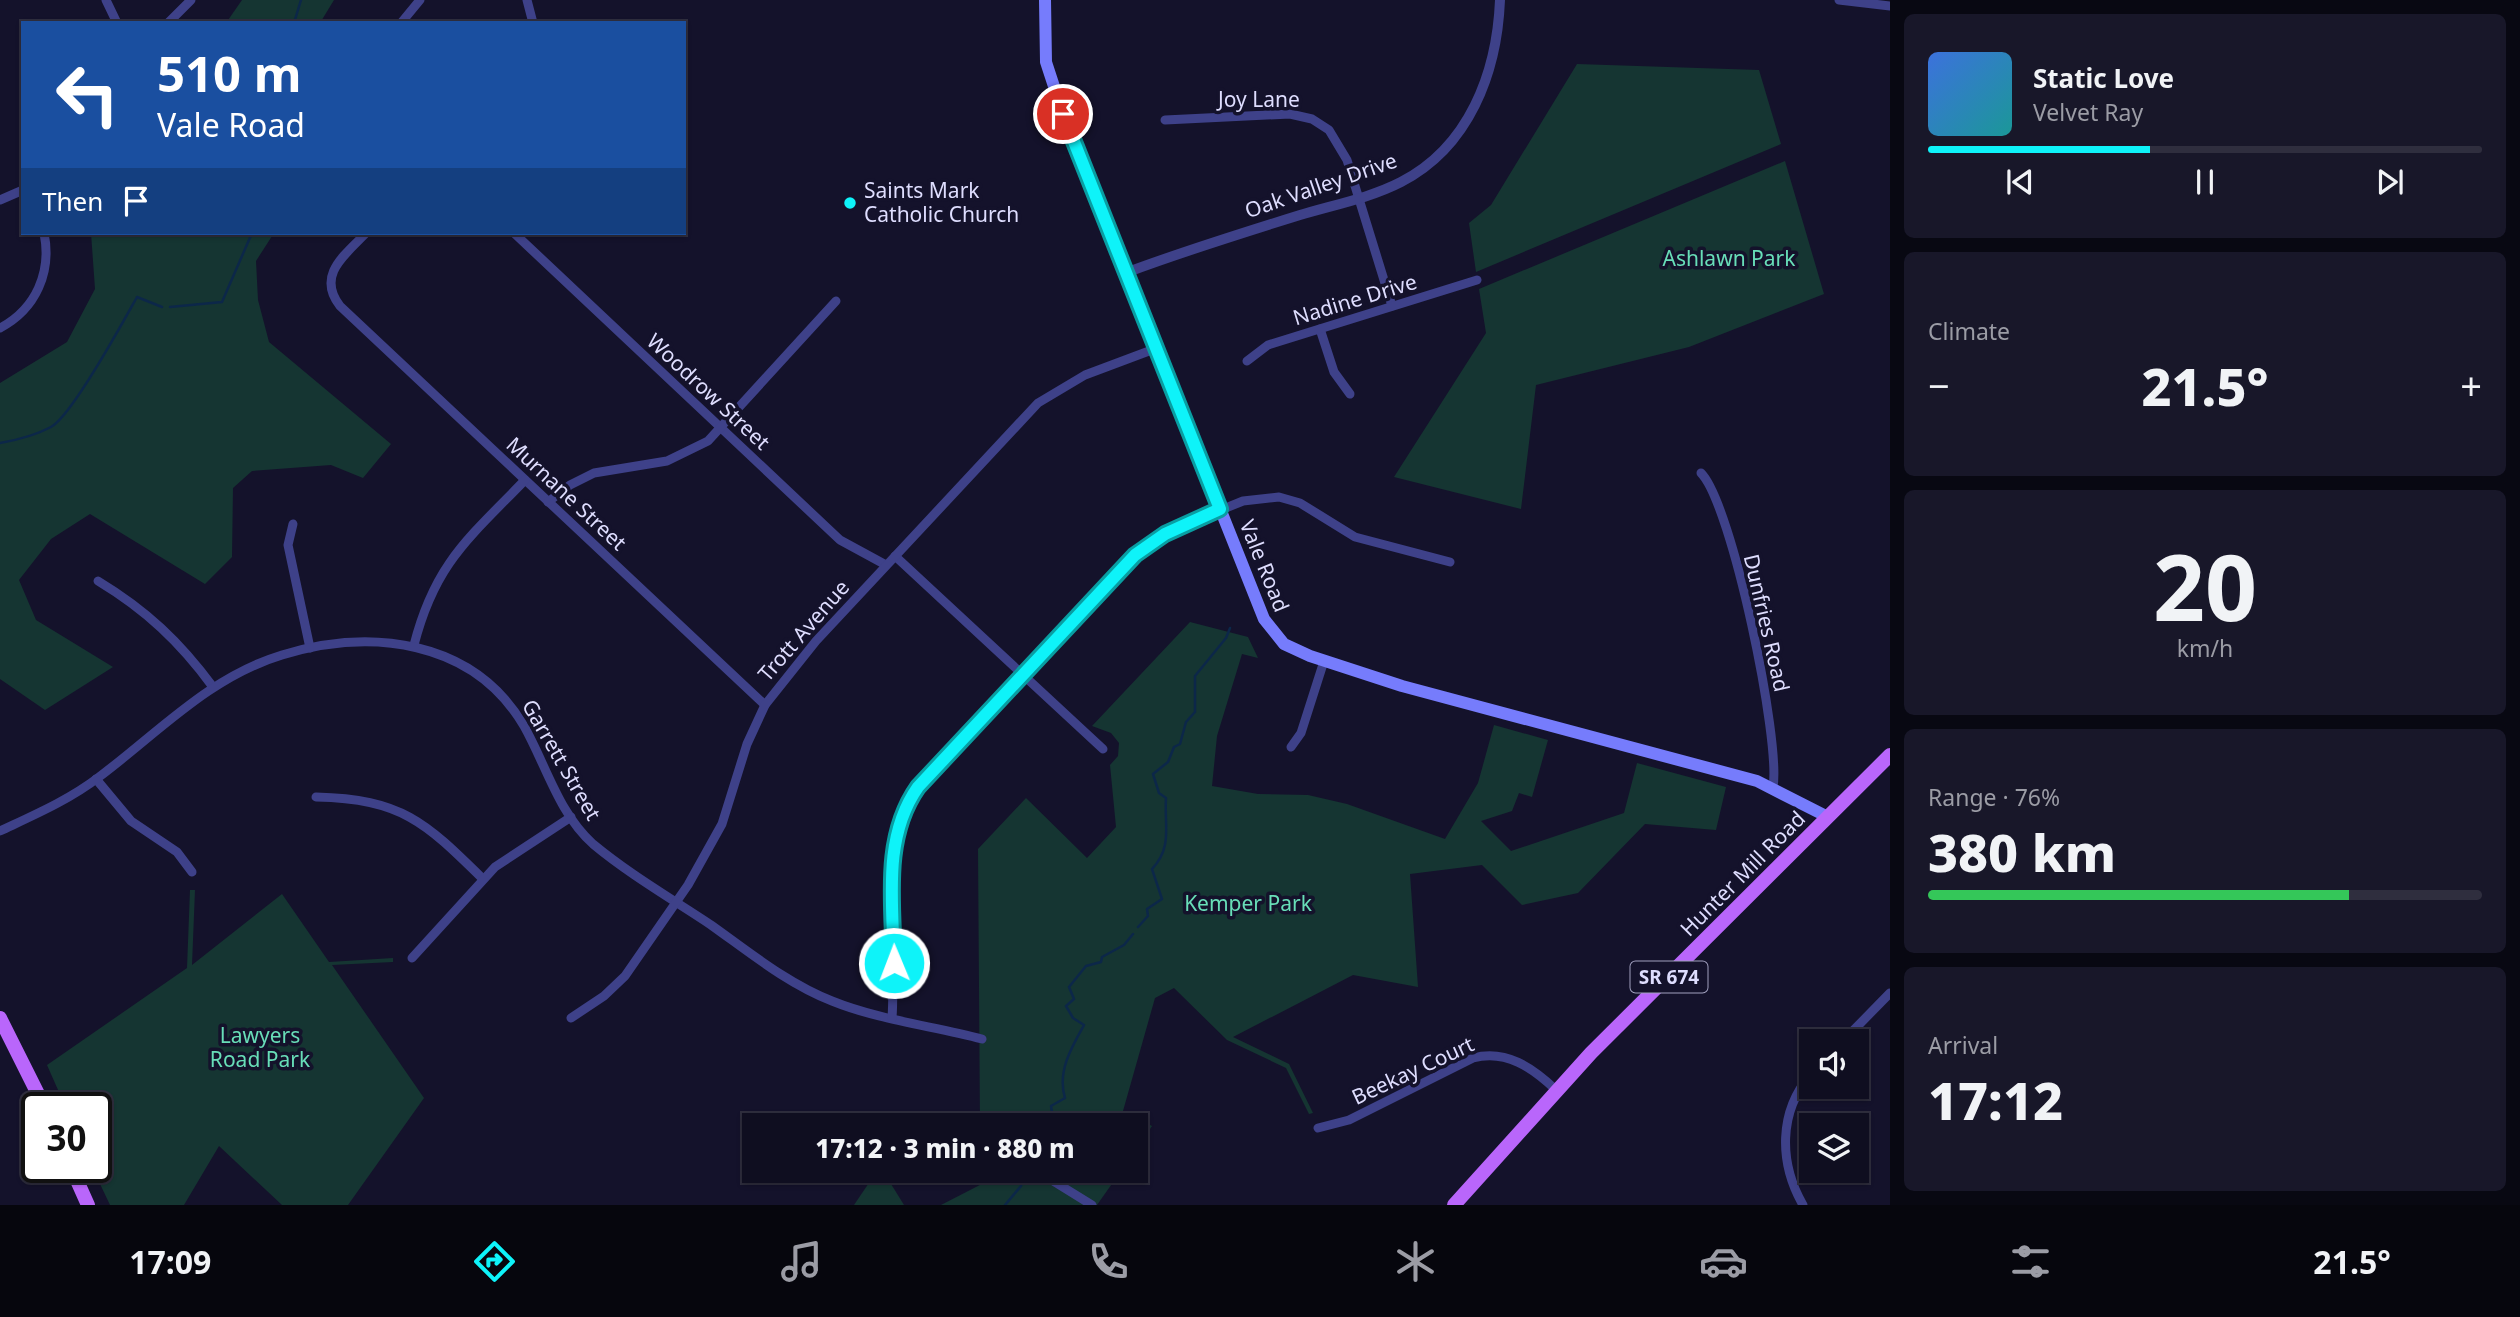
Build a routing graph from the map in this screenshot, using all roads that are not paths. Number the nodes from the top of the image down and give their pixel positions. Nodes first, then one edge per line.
1 (106, 0) edge
2 (191, 0) edge
3 (420, 0) edge
4 (527, 0) edge
5 (1045, 0) edge
6 (1500, 0) edge
7 (1839, 0) edge
8 (1890, 6) edge
9 (116, 21) edge
10 (170, 21) edge
11 (403, 21) edge
12 (532, 21) edge
13 (1165, 120) dead end
14 (21, 191) edge
15 (1359, 197) junction
16 (0, 200) edge
17 (44, 235) edge
18 (364, 235) edge
19 (516, 235) edge
20 (1128, 272) junction
21 (1477, 280) dead end
22 (836, 301) dead end
23 (1392, 306) junction
24 (0, 328) edge
25 (1320, 328) junction
26 (1157, 348) junction
27 (1247, 361) dead end
28 (1350, 394) dead end
29 (720, 427) junction
30 (1701, 473) dead end
31 (525, 480) junction
32 (548, 502) junction
33 (1220, 509) junction
34 (293, 524) dead end
35 (895, 556) junction
36 (1450, 562) dead end
37 (886, 565) junction
38 (98, 581) dead end
39 (414, 645) junction
40 (310, 649) junction
41 (1324, 661) junction
42 (1023, 674) junction
43 (213, 687) junction
44 (765, 705) junction
45 (1291, 747) dead end
46 (1103, 749) dead end
47 (1890, 755) edge
48 (96, 779) junction
49 (1773, 787) junction
50 (316, 797) dead end
51 (571, 817) junction
52 (1828, 817) junction
53 (0, 831) edge
54 (192, 872) dead end
55 (483, 879) junction
56 (676, 901) junction
57 (412, 958) dead end
58 (1890, 993) edge
59 (0, 1018) edge
60 (571, 1018) dead end
61 (892, 1018) junction
62 (1855, 1029) edge
63 (982, 1039) dead end
64 (1556, 1090) junction
65 (37, 1092) edge
66 (1799, 1094) edge
67 (1318, 1128) dead end
68 (78, 1183) edge
69 (1057, 1183) edge
70 (88, 1205) edge
71 (1093, 1205) edge
72 (1454, 1205) edge
73 (1803, 1205) edge

1 - 9 street
2 - 10 street
3 - 11 street
4 - 12 street
5 - 20 main road, Vale Road
6 - 15 street, Oak Valley Drive
7 - 8 street
13 - 15 street, Joy Lane
14 - 16 street
15 - 20 street, Oak Valley Drive
15 - 23 street, Joy Lane
17 - 24 street
18 - 31 street, Murnane Street
19 - 29 street, Woodrow Street
20 - 26 main road, Vale Road
21 - 23 street, Nadine Drive
22 - 29 street
23 - 25 street, Nadine Drive
25 - 27 street, Nadine Drive
25 - 28 street
26 - 33 main road, Vale Road
26 - 35 street, Trott Avenue
29 - 32 street
29 - 37 street, Woodrow Street
30 - 49 street, Dunfries Road
31 - 32 street, Murnane Street
31 - 39 street
32 - 44 street, Murnane Street
33 - 36 street
33 - 41 main road, Vale Road
33 - 42 street
34 - 40 street
35 - 37 street, Trott Avenue
35 - 42 street
37 - 44 street, Trott Avenue
38 - 43 street
39 - 40 street, Garrett Street
39 - 51 street, Garrett Street
40 - 43 street, Garrett Street
41 - 45 street
41 - 49 main road, Vale Road
42 - 46 street
42 - 61 street
43 - 48 street, Garrett Street
44 - 56 street, Trott Avenue
47 - 52 main road, Hunter Mill Road / SR 674
48 - 53 street, Garrett Street
48 - 54 street
49 - 52 main road, Vale Road
50 - 55 street
51 - 55 street
51 - 56 street, Garrett Street
52 - 64 main road, Hunter Mill Road / SR 674
55 - 57 street
56 - 60 street, Trott Avenue
56 - 61 street, Garrett Street
58 - 62 street
59 - 65 main road
61 - 63 street, Garrett Street
64 - 67 street, Beekay Court
64 - 72 main road, Hunter Mill Road / SR 674
66 - 73 street
68 - 70 main road
69 - 71 street

